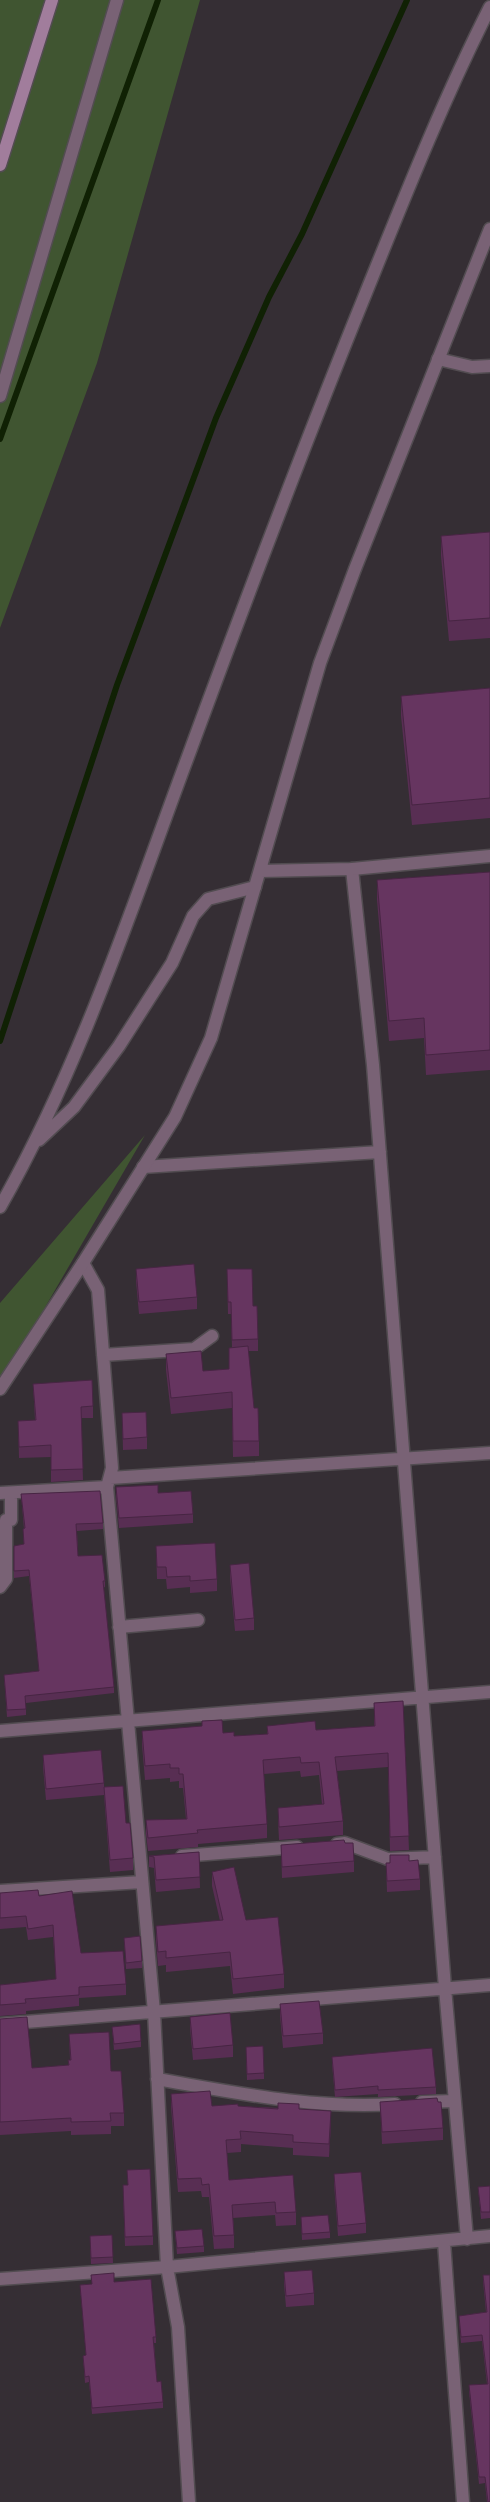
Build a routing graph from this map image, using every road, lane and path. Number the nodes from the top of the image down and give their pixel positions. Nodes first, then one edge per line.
1 (52, 0) edge
2 (118, 0) edge
3 (490, 7) edge
4 (0, 165) edge
5 (490, 229) edge
6 (438, 359) junction
7 (490, 366) edge
8 (0, 396) edge
9 (490, 856) edge
10 (352, 868) junction
11 (260, 871) junction
12 (255, 887) junction
13 (32, 1147) junction
14 (380, 1152) junction
15 (143, 1167) junction
16 (0, 1207) edge
17 (83, 1263) junction
18 (212, 1336) dead end
19 (104, 1355) junction
20 (0, 1389) edge
21 (490, 1453) edge
22 (404, 1458) junction
23 (108, 1482) junction
24 (5, 1493) edge
25 (0, 1587) edge
26 (198, 1620) dead end
27 (119, 1627) junction
28 (490, 1692) edge
29 (423, 1697) junction
30 (127, 1721) junction
31 (0, 1731) edge
32 (326, 1845) edge
33 (306, 1846) edge
34 (435, 1857) junction
35 (169, 1858) edge
36 (142, 1882) junction
37 (0, 1891) edge
38 (490, 1985) edge
39 (444, 1988) junction
40 (154, 2012) junction
41 (0, 2024) edge
42 (157, 2079) junction
43 (454, 2100) junction
44 (490, 2236) edge
45 (467, 2239) junction
46 (444, 2242) junction
47 (167, 2267) junction
48 (0, 2279) edge
49 (189, 2502) edge
50 (463, 2502) edge

1 - 4 main road
2 - 8 street
3 - 13 street
5 - 6 street
6 - 7 street
6 - 11 street
9 - 10 street
10 - 11 street
10 - 14 street
11 - 12 street
12 - 13 street
12 - 15 street
13 - 16 street
14 - 15 street
14 - 22 street
15 - 17 street
17 - 19 street
17 - 20 street
18 - 19 street
19 - 23 street
21 - 22 street
22 - 23 street
22 - 29 street
23 - 24 street
23 - 27 street
24 - 25 street
26 - 27 street
27 - 30 street
28 - 29 street
29 - 30 street
29 - 34 street
30 - 31 street
30 - 36 street
32 - 34 street
33 - 35 street
34 - 39 street
36 - 37 street
36 - 40 street
38 - 39 street
39 - 40 street
39 - 43 street
40 - 41 street
40 - 42 street
42 - 43 street
42 - 47 street
43 - 45 street
44 - 45 street
45 - 46 street
46 - 47 street
46 - 50 street
47 - 48 street
47 - 49 street

